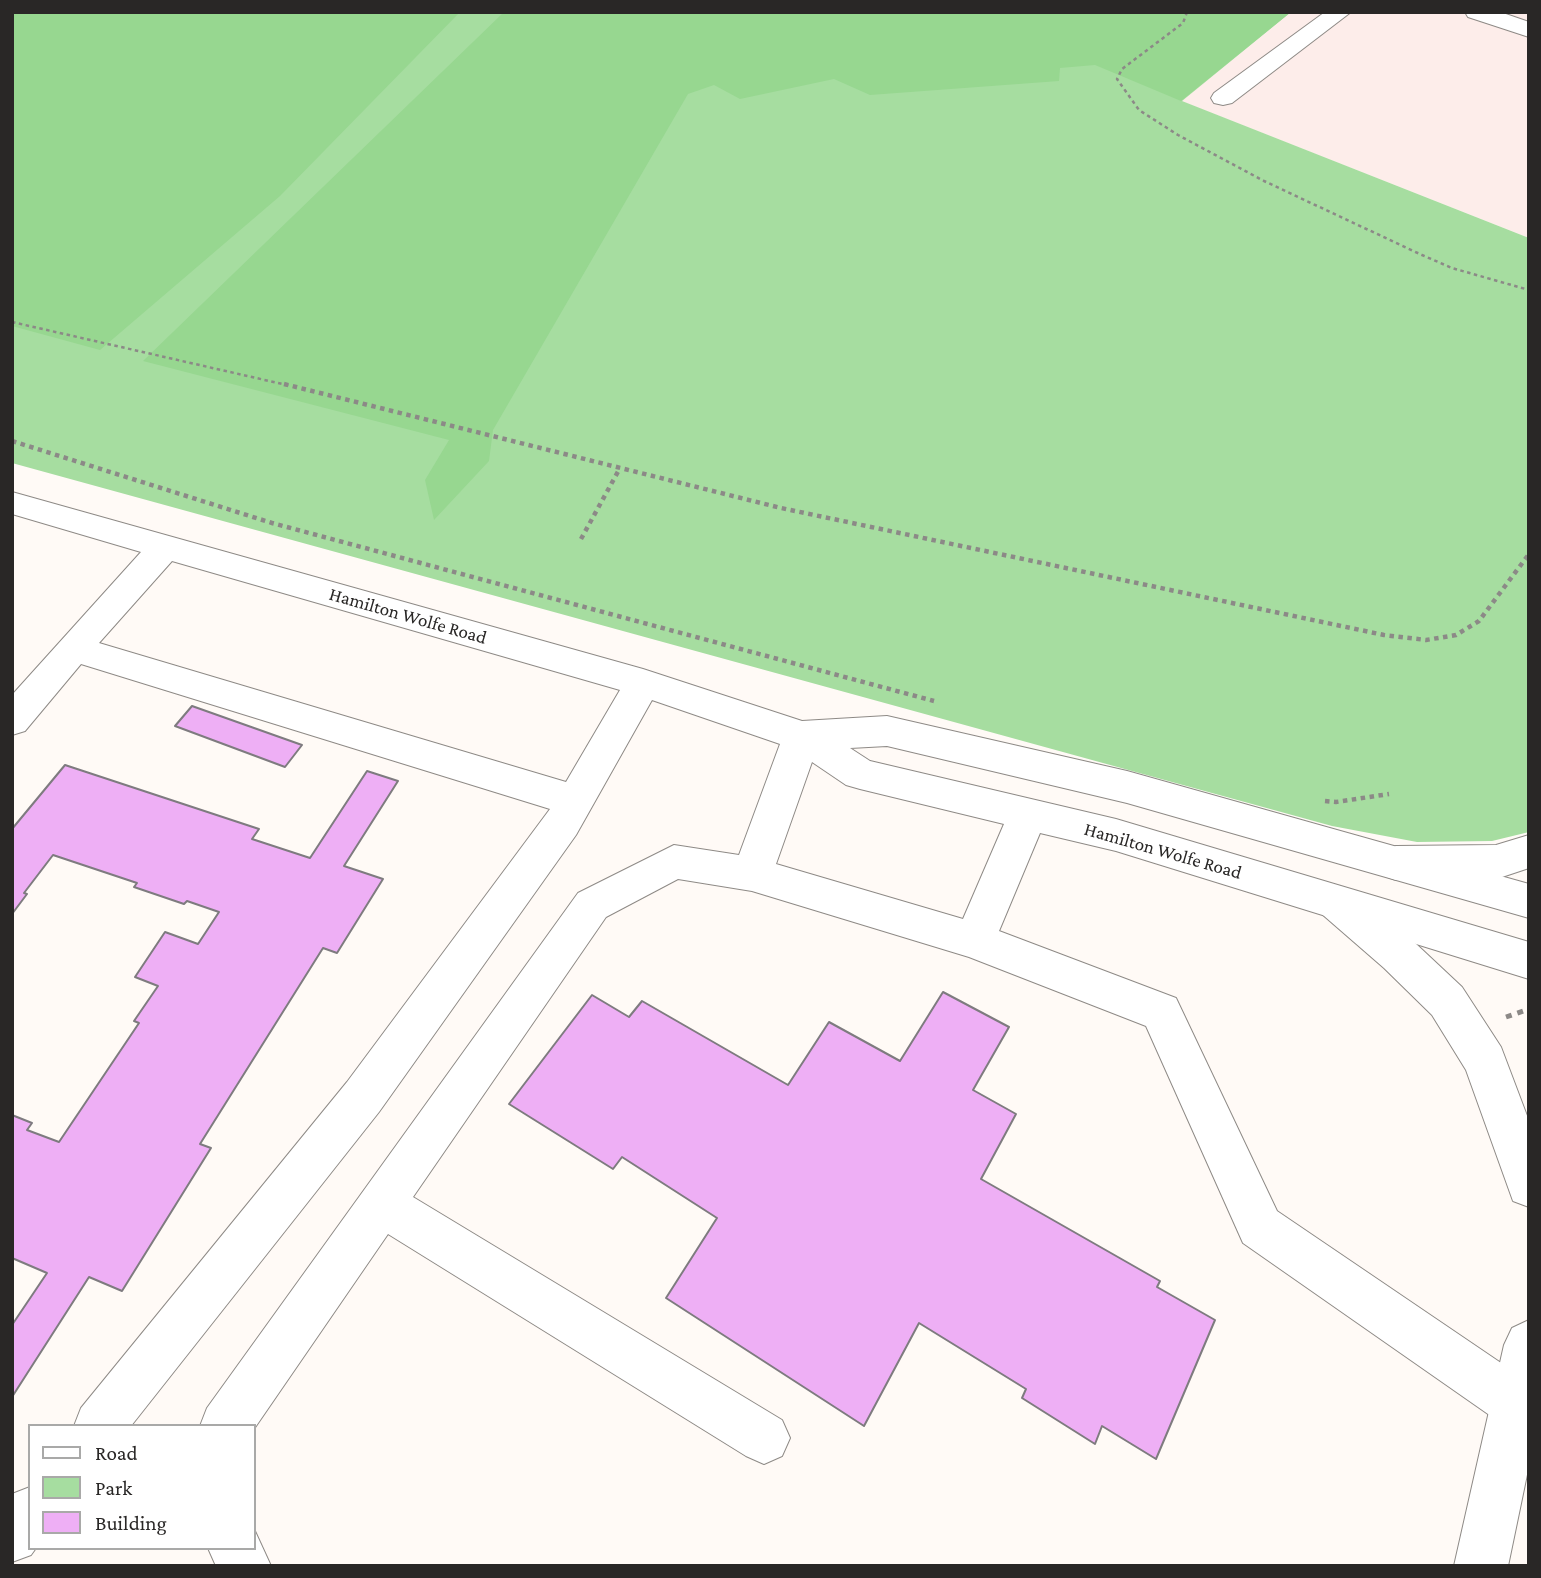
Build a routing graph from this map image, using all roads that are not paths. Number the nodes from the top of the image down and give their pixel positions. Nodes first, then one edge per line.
1 (1340, 12) edge
2 (1476, 12) edge
3 (1529, 30) edge
4 (1223, 98) dead end
5 (12, 503) edge
6 (165, 547) junction
7 (74, 649) junction
8 (643, 683) junction
9 (12, 721) edge
10 (802, 736) junction
11 (576, 800) junction
12 (1028, 814) junction
13 (1529, 851) edge
14 (1396, 863) junction
15 (752, 874) junction
16 (1529, 901) edge
17 (1337, 903) junction
18 (974, 940) junction
19 (1529, 961) edge
20 (1529, 1185) edge
21 (381, 1204) junction
22 (1529, 1345) edge
23 (1516, 1403) junction
24 (101, 1424) edge
25 (226, 1424) edge
26 (764, 1438) dead end
27 (28, 1516) edge
28 (12, 1536) edge
29 (236, 1550) edge
30 (244, 1566) edge
31 (1481, 1566) edge

1 - 4 street
2 - 3 street
5 - 6 street, Hamilton Wolfe Road
6 - 7 street
6 - 8 street, Hamilton Wolfe Road
7 - 9 street
7 - 11 street
8 - 10 street, Hamilton Wolfe Road
8 - 11 street
10 - 12 street, Hamilton Wolfe Road
10 - 14 street, Hamilton Wolfe Road
10 - 15 street
11 - 24 street
12 - 17 street, Hamilton Wolfe Road
12 - 18 street
13 - 14 street
14 - 16 street, Hamilton Wolfe Road
15 - 18 street
15 - 21 street
17 - 19 street, Hamilton Wolfe Road
17 - 20 street
18 - 23 street
21 - 25 street
21 - 26 street
22 - 23 street
23 - 31 street
27 - 28 street
29 - 30 street

